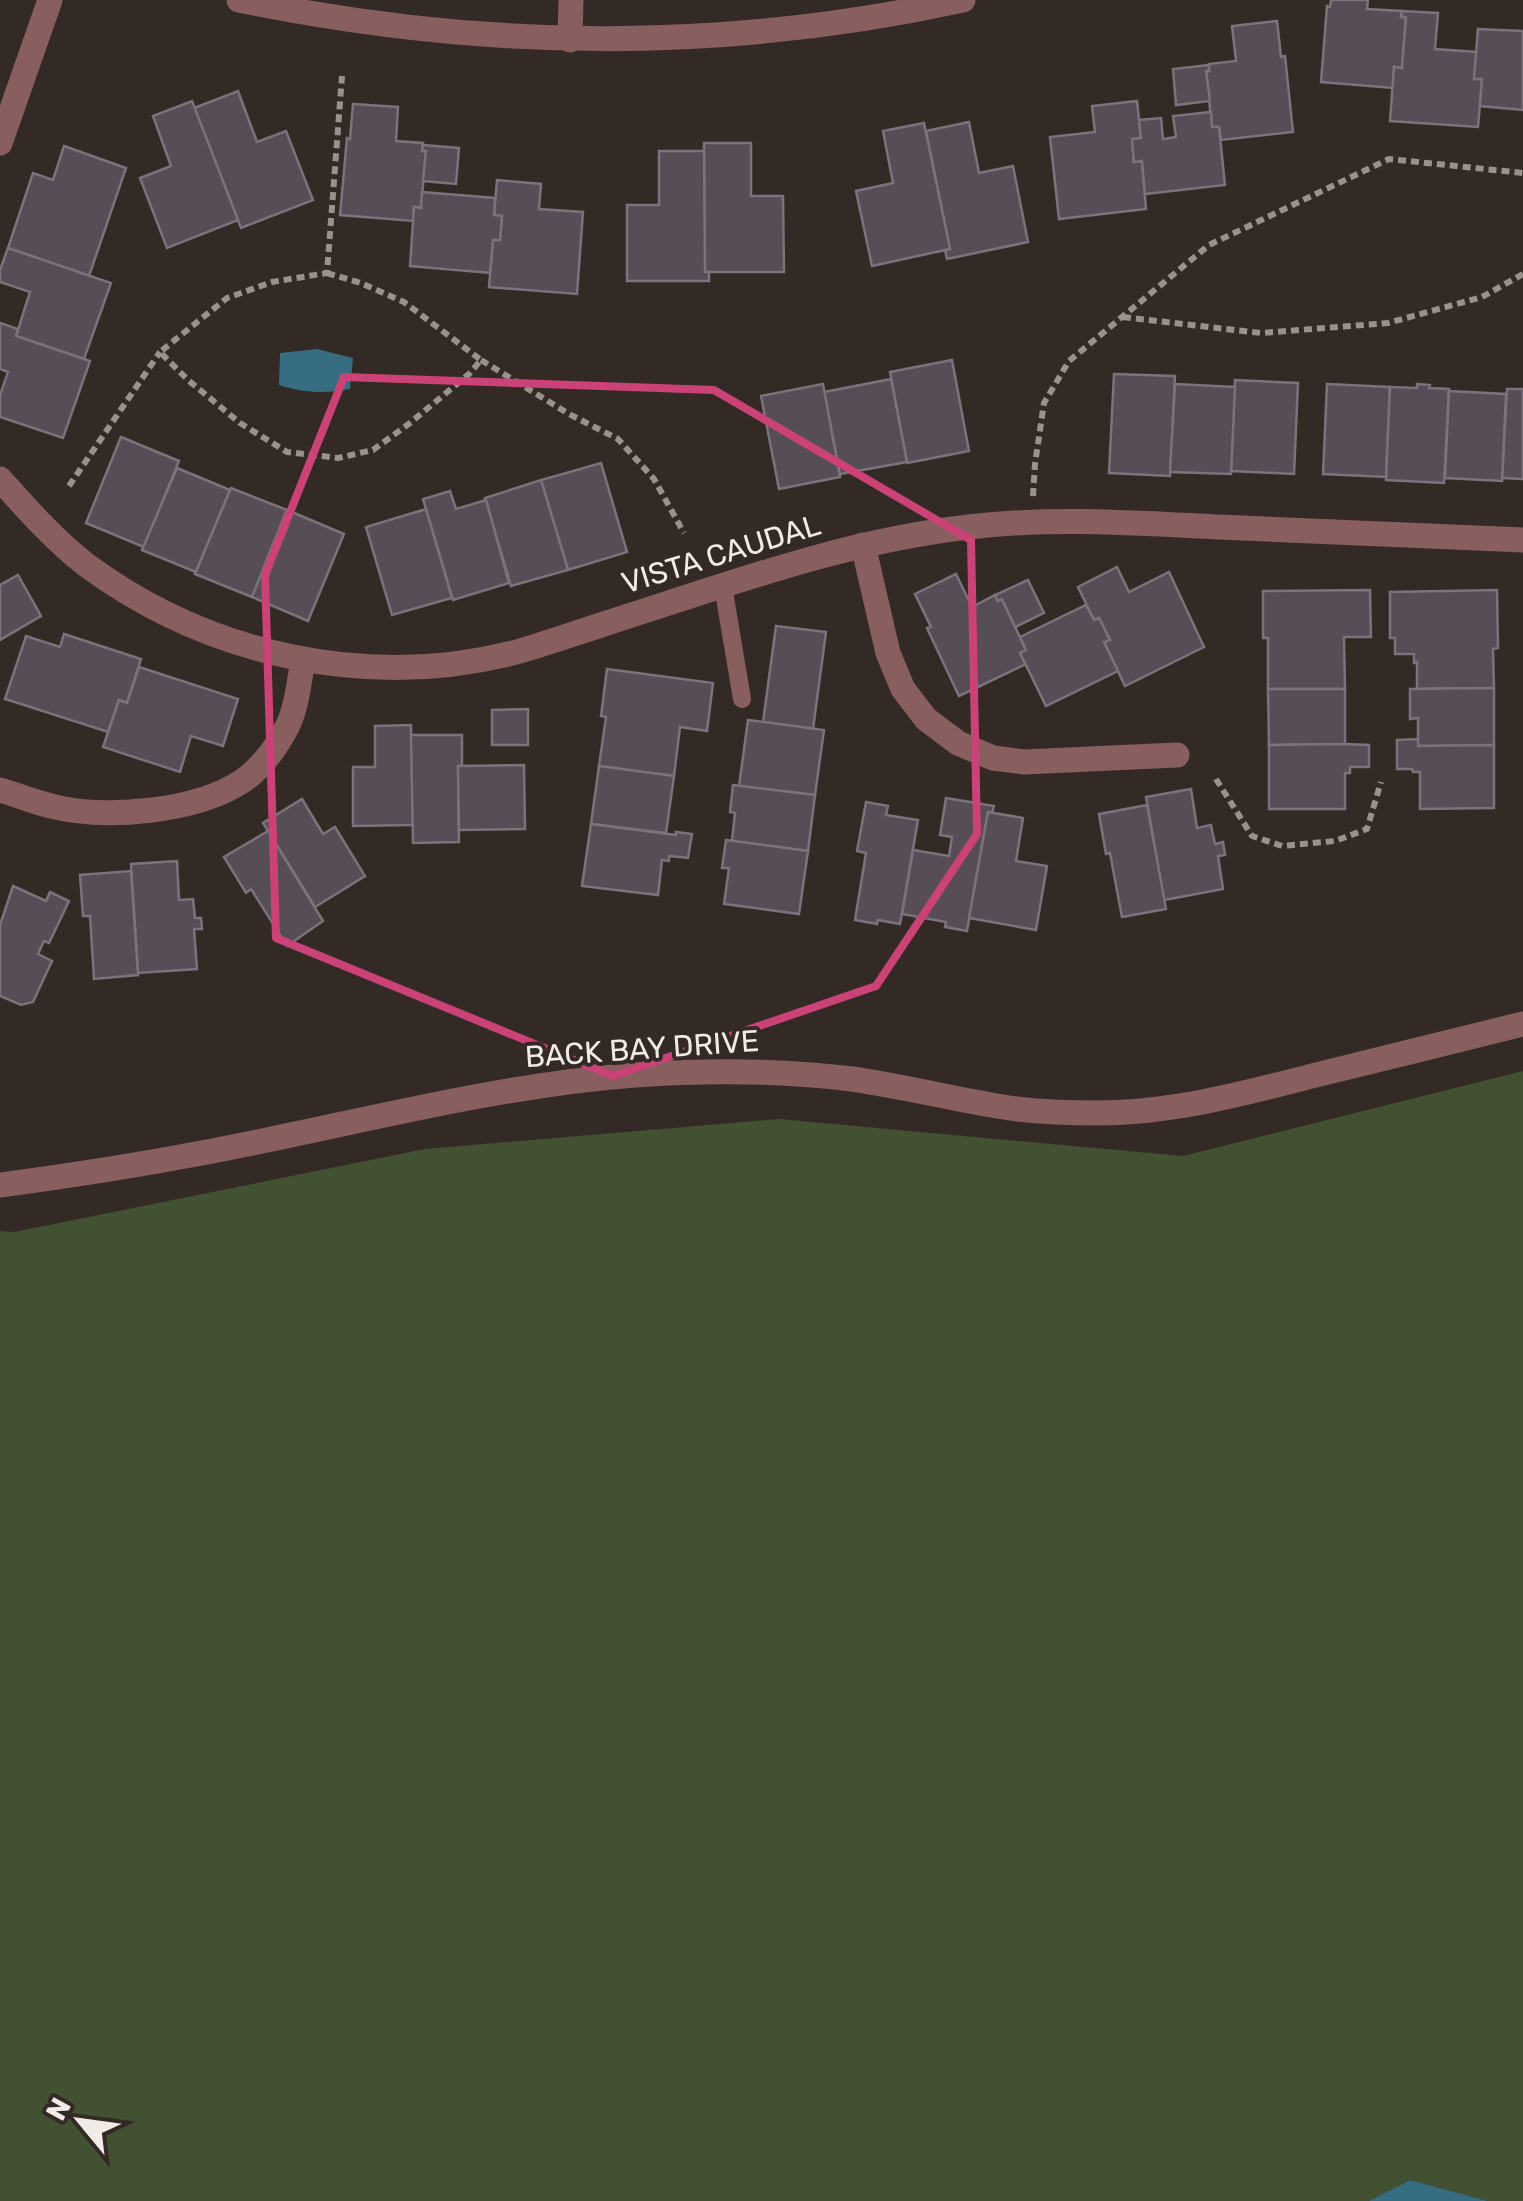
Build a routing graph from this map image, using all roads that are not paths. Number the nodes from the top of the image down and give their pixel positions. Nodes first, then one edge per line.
1 (50, 0) edge
2 (239, 0) edge
3 (570, 0) edge
4 (962, 0) edge
5 (570, 40) junction
6 (6, 103) edge
7 (0, 143) edge
8 (0, 479) edge
9 (1523, 540) edge
10 (863, 545) junction
11 (722, 586) junction
12 (303, 660) junction
13 (742, 699) dead end
14 (1178, 755) dead end
15 (0, 790) edge
16 (1523, 1024) edge
17 (0, 1185) edge

1 - 6 street
2 - 5 street
3 - 5 street
4 - 5 street
6 - 7 street
8 - 12 street, VISTA CAUDAL
9 - 10 street, VISTA CAUDAL
10 - 11 street, VISTA CAUDAL
10 - 14 street
11 - 12 street, VISTA CAUDAL
11 - 13 lane
12 - 15 street
16 - 17 street, BACK BAY DRIVE

